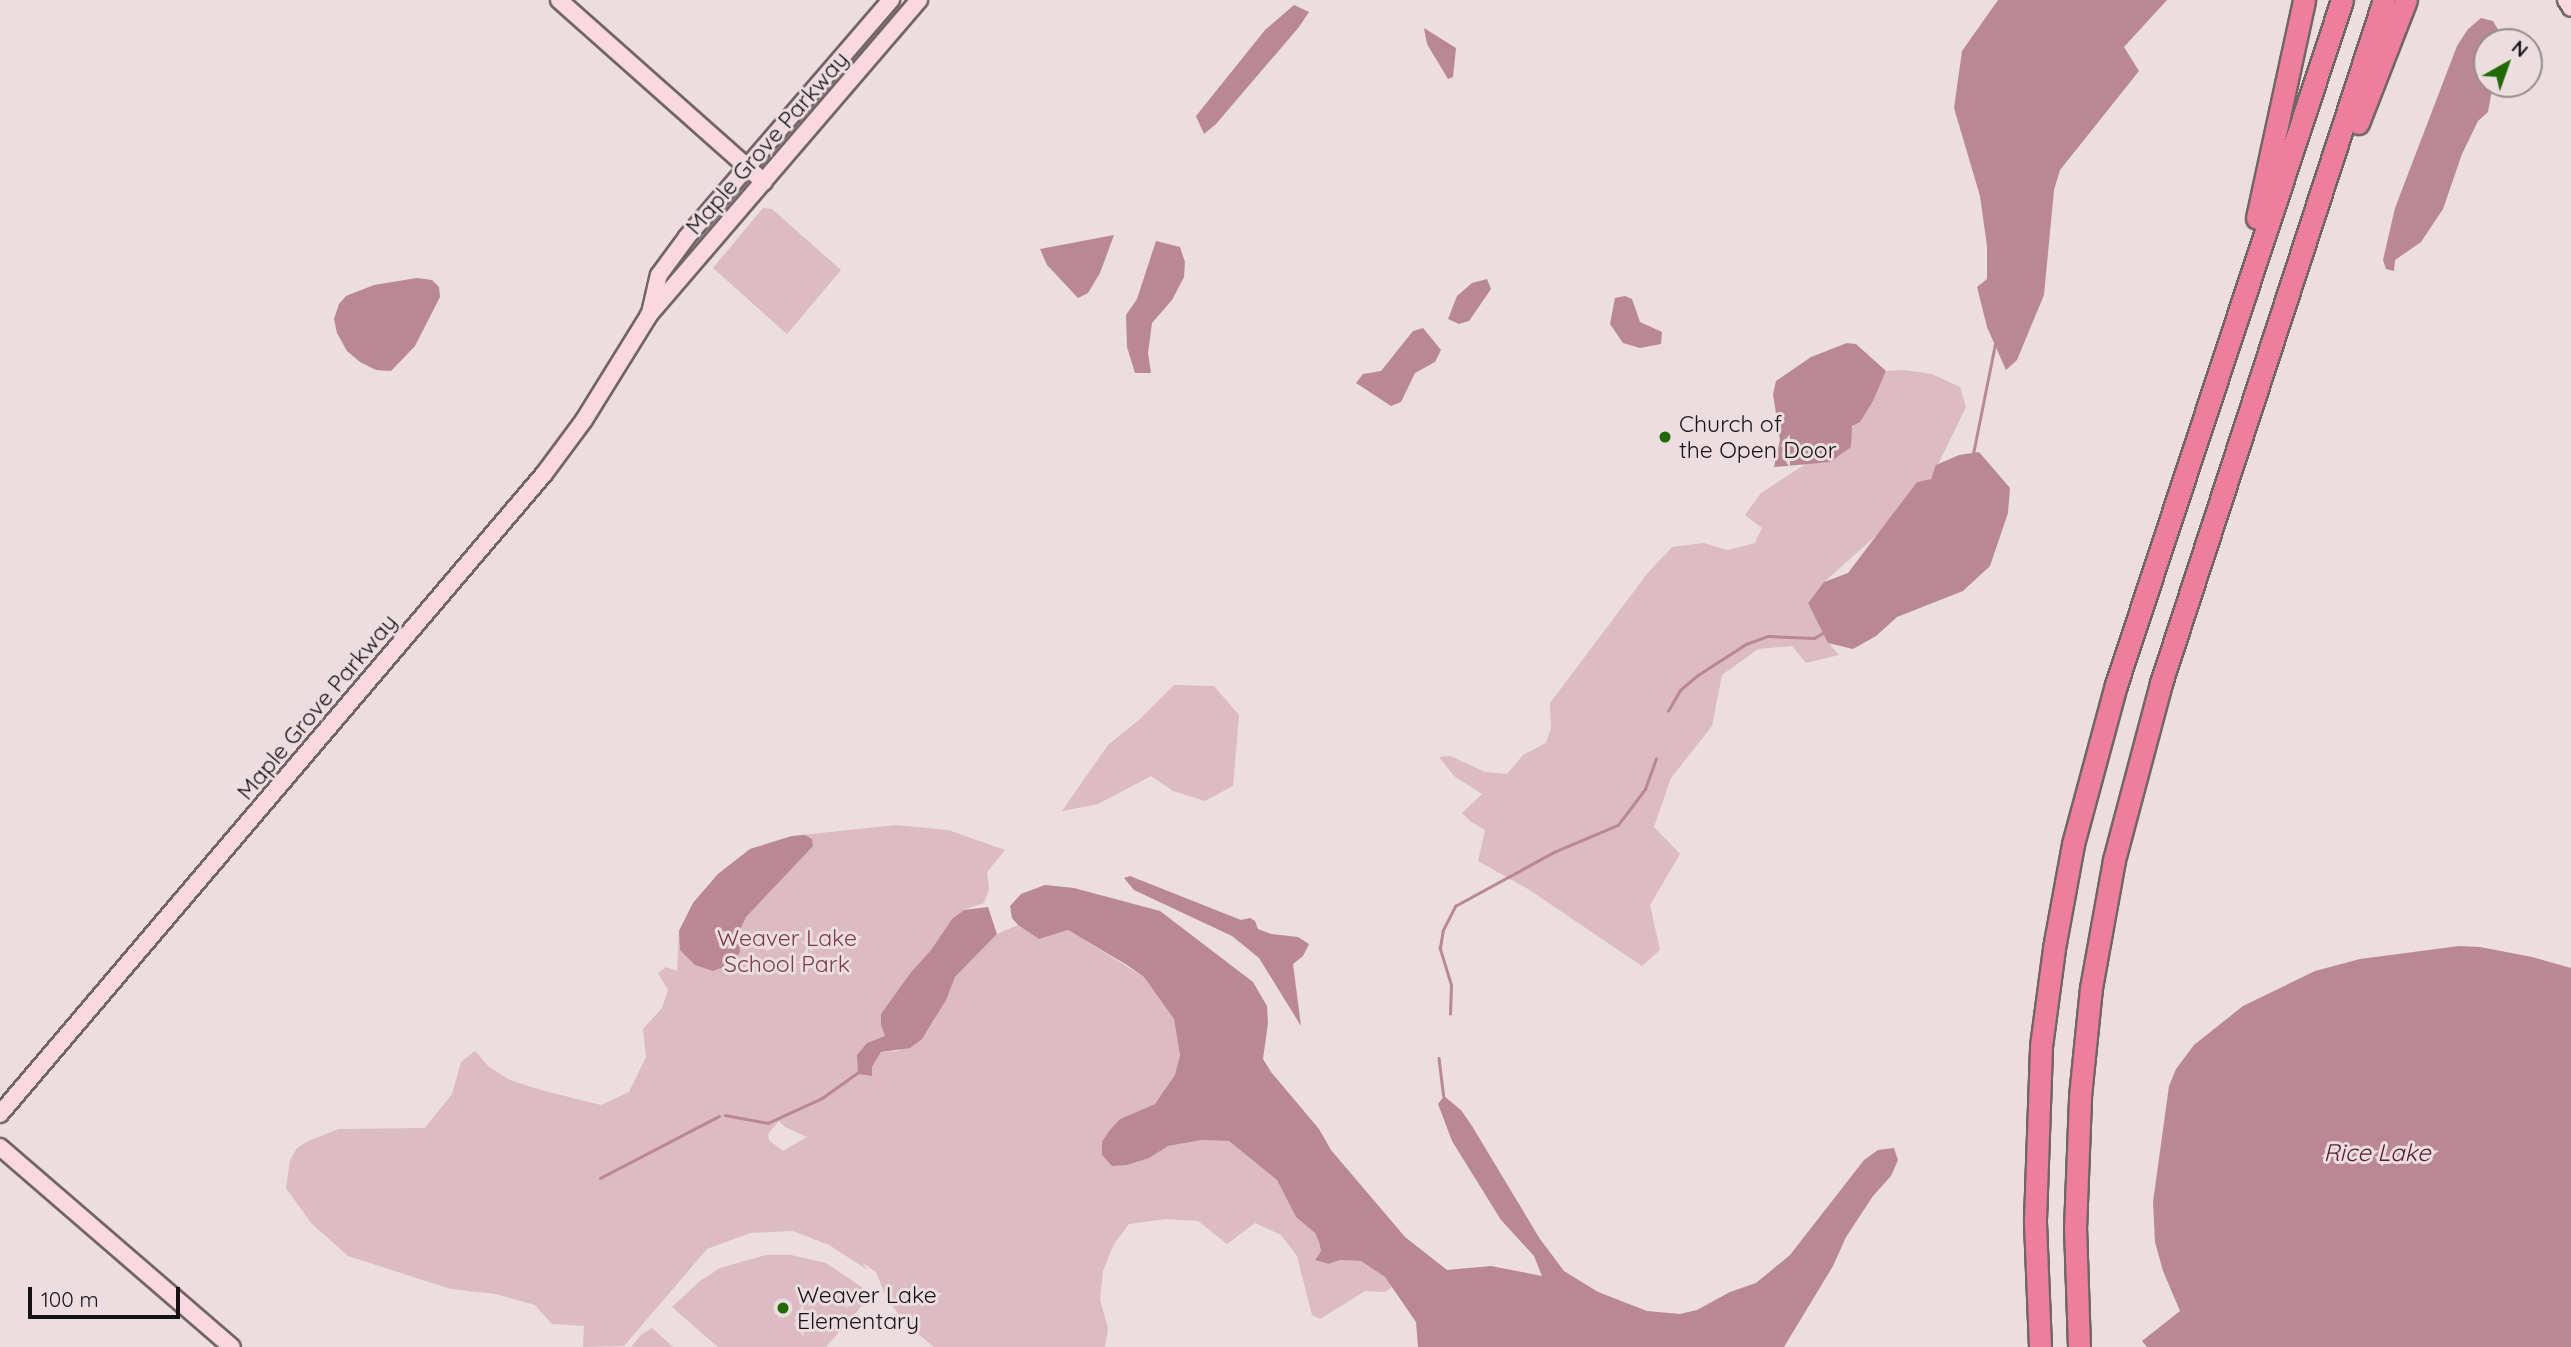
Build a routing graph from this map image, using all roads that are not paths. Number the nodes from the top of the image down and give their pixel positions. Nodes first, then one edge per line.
1 (559, 0) edge
2 (891, 0) edge
3 (919, 0) edge
4 (2304, 0) edge
5 (2342, 0) edge
6 (2384, 0) edge
7 (2406, 0) edge
8 (2566, 0) edge
9 (2571, 8) edge
10 (747, 167) junction
11 (764, 182) junction
12 (2308, 234) junction
13 (649, 316) junction
14 (2220, 370) junction
15 (0, 1114) edge
16 (0, 1147) edge
17 (2079, 1344) edge
18 (2040, 1345) edge
19 (232, 1347) edge

1 - 10 main road
2 - 10 main road, Maple Grove Parkway
3 - 11 main road, Maple Grove Parkway
4 - 14 highway
5 - 14 highway
6 - 12 highway
7 - 12 highway
8 - 9 main road
10 - 11 main road
10 - 13 main road, Maple Grove Parkway
11 - 13 main road, Maple Grove Parkway
12 - 17 highway
13 - 15 main road, Maple Grove Parkway
14 - 18 highway
16 - 19 main road

